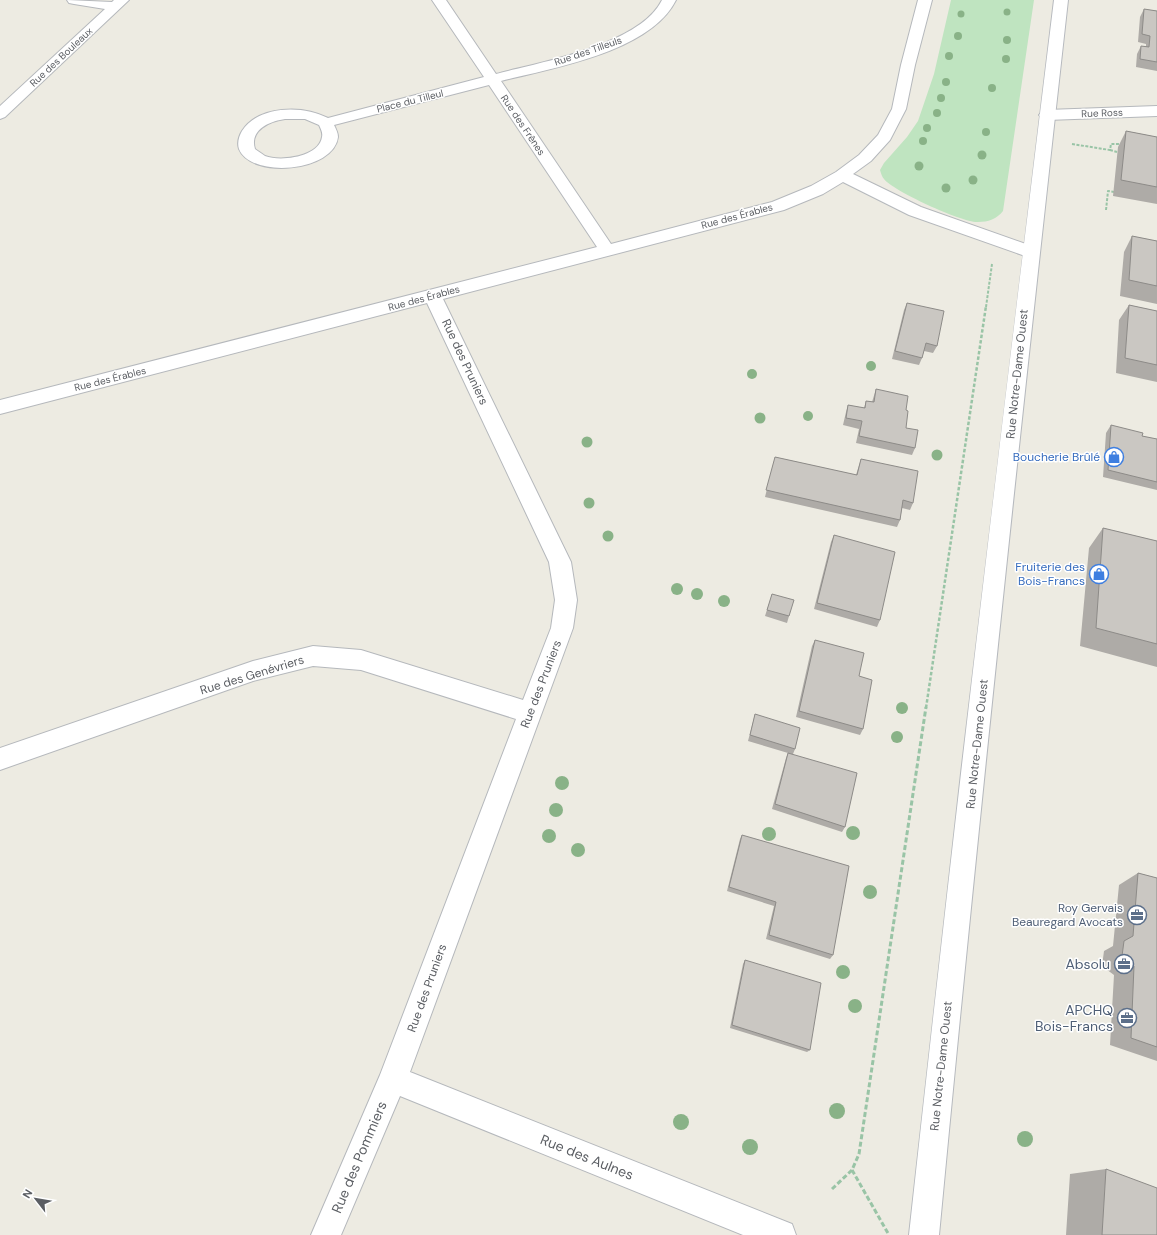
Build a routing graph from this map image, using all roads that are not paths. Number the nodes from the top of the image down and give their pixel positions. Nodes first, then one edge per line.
1 (74, 0) edge
2 (439, 0) edge
3 (669, 0) edge
4 (925, 0) edge
5 (1061, 0) edge
6 (119, 3) edge
7 (494, 80) junction
8 (1157, 111) edge
9 (0, 114) edge
10 (1047, 115) junction
11 (326, 123) junction
12 (842, 175) junction
13 (607, 250) junction
14 (1030, 252) junction
15 (433, 296) junction
16 (0, 407) edge
17 (530, 713) junction
18 (0, 759) edge
19 (393, 1079) junction
20 (326, 1235) edge
21 (781, 1235) edge
22 (924, 1235) edge

1 - 6 street
2 - 7 street, Rue des Frênes
3 - 7 street, Rue des Tilleuls
4 - 12 street, Rue des Érables
5 - 10 street, Rue Notre-Dame Ouest
6 - 9 street, Rue des Bouleaux
7 - 11 street, Place du Tilleul
7 - 13 street, Rue des Frênes
8 - 10 street, Rue Ross
10 - 14 street, Rue Notre-Dame Ouest
11 - 11 street
12 - 13 street, Rue des Érables
12 - 14 street
13 - 15 street, Rue des Érables
14 - 22 street, Rue Notre-Dame Ouest
15 - 16 street, Rue des Érables
15 - 17 street, Rue des Pruniers
17 - 18 street, Rue des Genévriers
17 - 19 street, Rue des Pruniers
19 - 20 street, Rue des Pommiers
19 - 21 street, Rue des Aulnes

